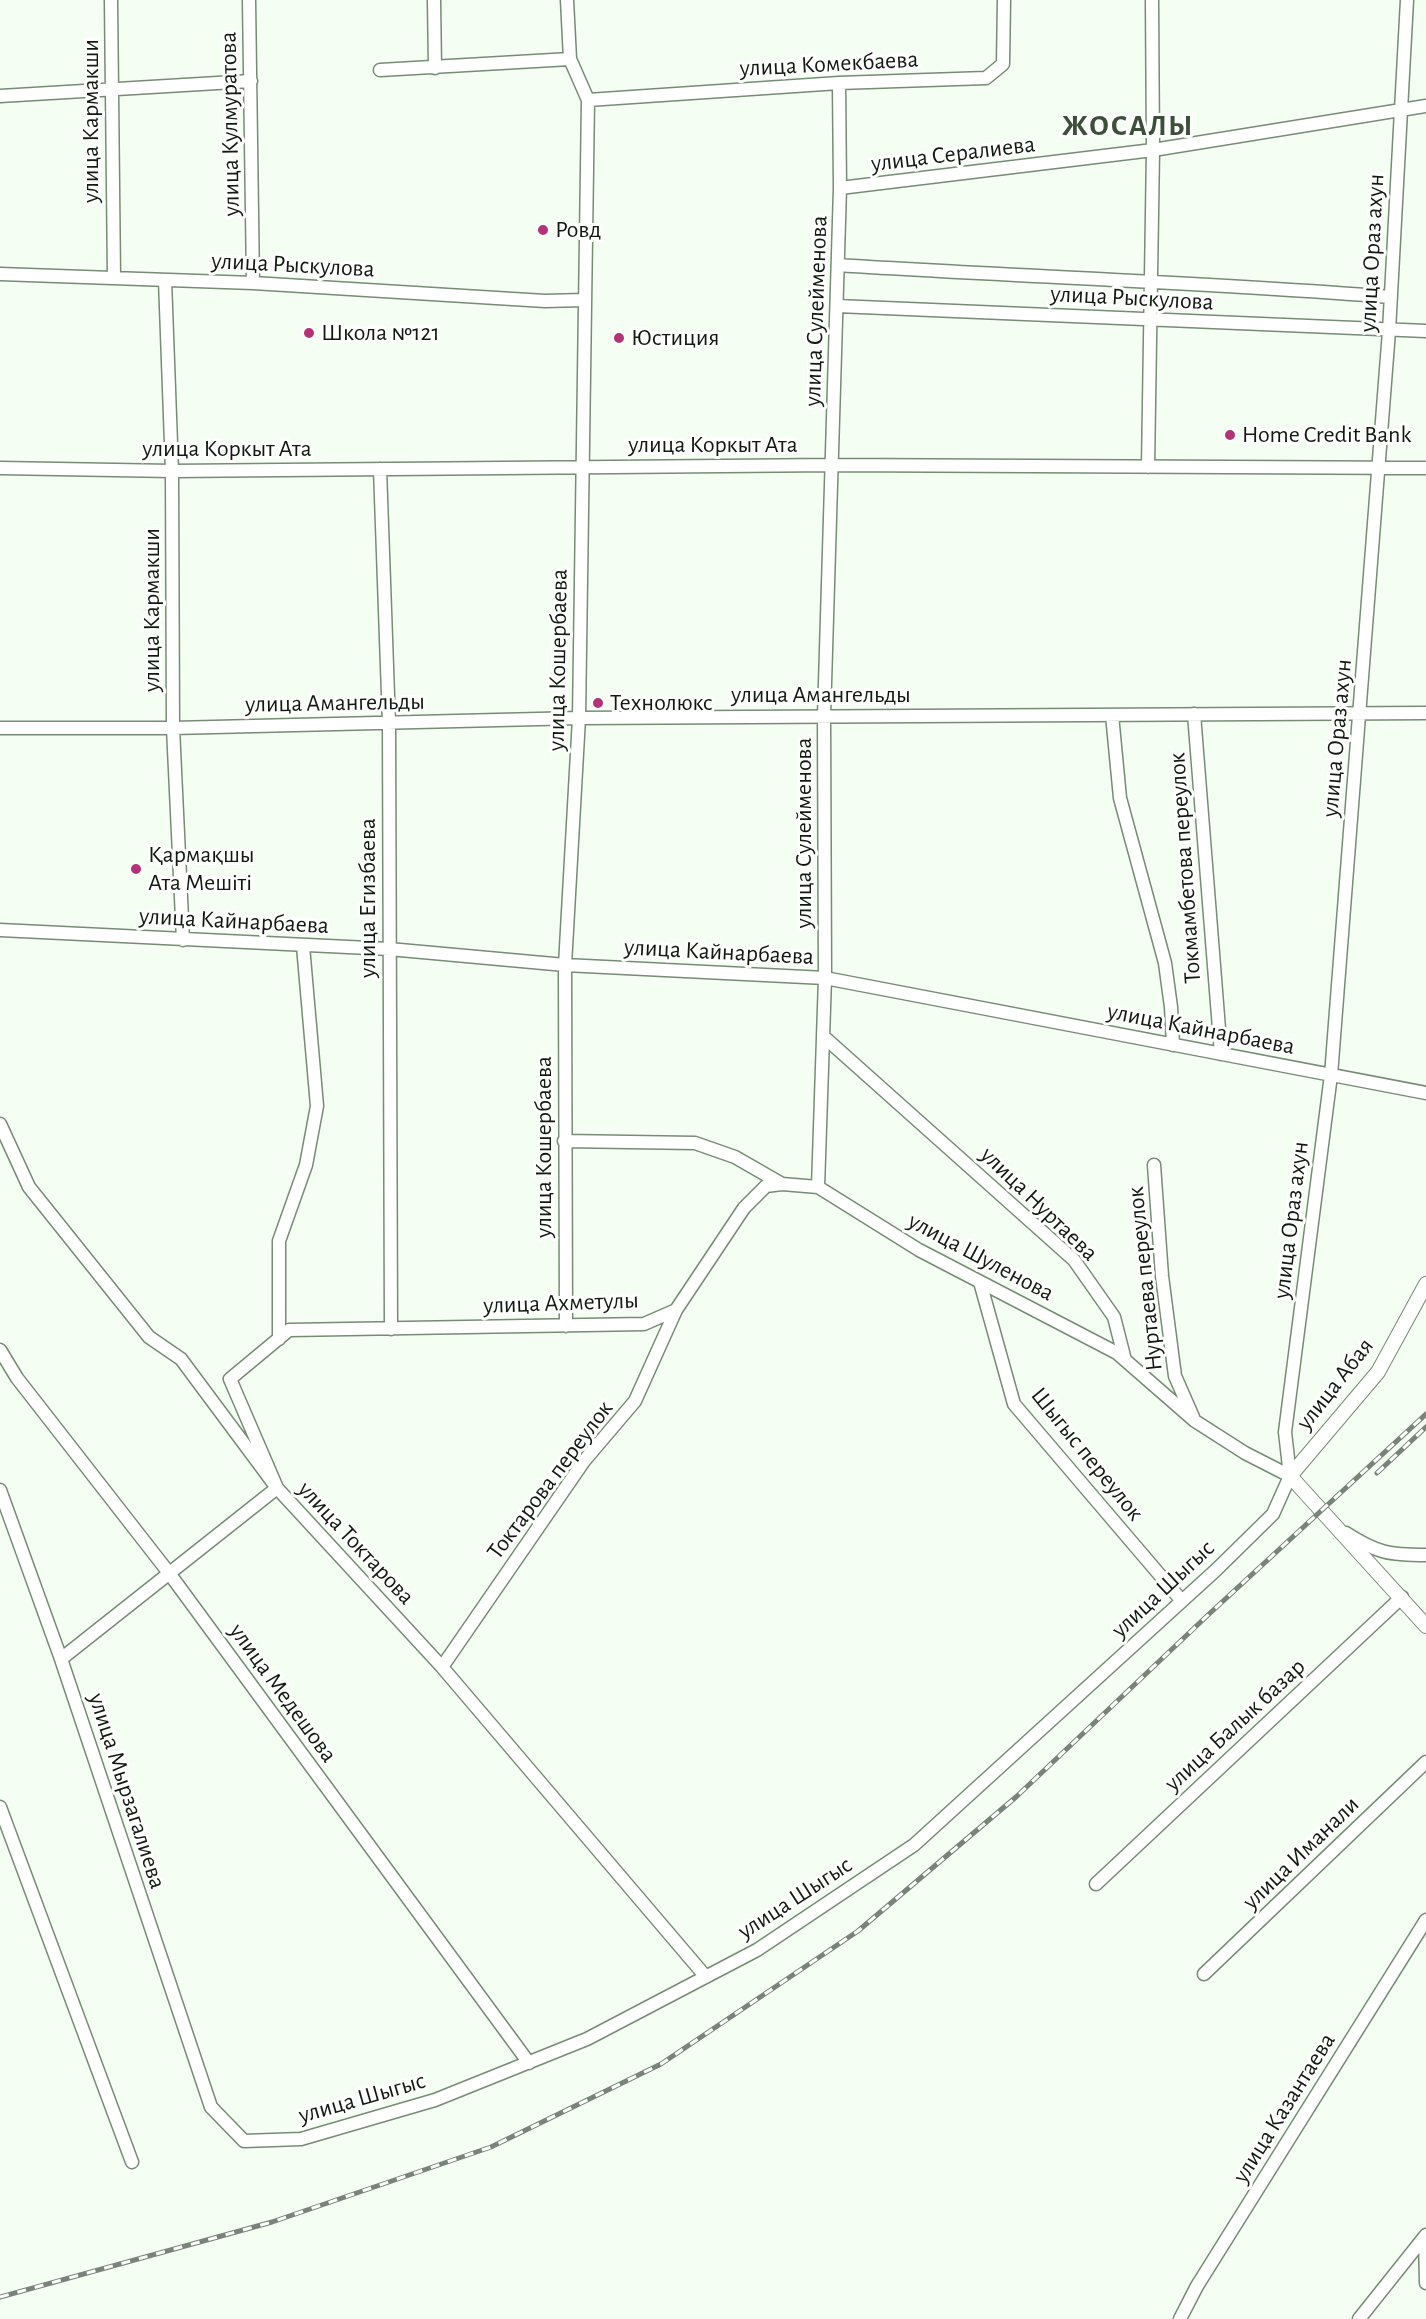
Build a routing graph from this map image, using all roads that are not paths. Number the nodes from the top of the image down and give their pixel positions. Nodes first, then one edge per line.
1 (111, 0) edge
2 (249, 0) edge
3 (434, 0) edge
4 (567, 0) edge
5 (1004, 0) edge
6 (1152, 0) edge
7 (1407, 0) edge
8 (570, 59) junction
9 (435, 68) junction
10 (380, 70) dead end
11 (251, 81) junction
12 (839, 83) junction
13 (112, 89) junction
14 (0, 96) edge
15 (588, 99) junction
16 (1426, 106) edge
17 (1401, 108) junction
18 (1153, 150) junction
19 (840, 188) junction
20 (838, 266) junction
21 (0, 274) edge
22 (114, 278) junction
23 (165, 280) junction
24 (1151, 282) junction
25 (253, 283) junction
26 (1391, 297) junction
27 (584, 300) junction
28 (837, 306) junction
29 (1150, 321) junction
30 (1389, 331) junction
31 (1426, 331) edge
32 (833, 465) junction
33 (582, 466) junction
34 (1148, 467) junction
35 (0, 468) edge
36 (1379, 468) junction
37 (1426, 468) edge
38 (380, 469) junction
39 (172, 471) junction
40 (1361, 713) junction
41 (1426, 713) edge
42 (1194, 714) junction
43 (1112, 715) junction
44 (824, 716) junction
45 (579, 718) junction
46 (389, 723) junction
47 (0, 728) edge
48 (173, 728) junction
49 (0, 930) edge
50 (183, 940) junction
51 (303, 946) junction
52 (389, 950) junction
53 (565, 965) junction
54 (825, 978) junction
55 (823, 1036) junction
56 (1173, 1045) junction
57 (1221, 1054) junction
58 (1330, 1075) junction
59 (1426, 1093) edge
60 (0, 1124) edge
61 (564, 1141) junction
62 (1154, 1165) dead end
63 (782, 1184) junction
64 (818, 1187) junction
65 (980, 1282) junction
66 (1426, 1284) edge
67 (676, 1310) junction
68 (566, 1326) junction
69 (391, 1329) junction
70 (279, 1339) junction
71 (0, 1350) edge
72 (1126, 1361) junction
73 (1195, 1421) junction
74 (1290, 1476) junction
75 (277, 1488) junction
76 (0, 1490) edge
77 (1336, 1526) junction
78 (1426, 1555) edge
79 (169, 1573) junction
80 (1402, 1598) junction
81 (1182, 1601) junction
82 (1426, 1626) edge
83 (61, 1659) junction
84 (442, 1667) junction
85 (1426, 1762) edge
86 (0, 1807) edge
87 (1096, 1884) dead end
88 (1426, 1920) edge
89 (1204, 1974) dead end
90 (706, 1977) junction
91 (528, 2063) junction
92 (211, 2107) joint
93 (132, 2162) dead end
94 (1425, 2236) edge
95 (1426, 2283) edge
96 (1180, 2319) edge
97 (1359, 2319) edge

1 - 13 street, улица Кармакши
2 - 11 street, улица Кулмуратова
3 - 9 street
4 - 8 street, улица Кошербаева
5 - 12 street, улица Комекбаева
6 - 18 street
7 - 17 street, улица Ораз ахун
8 - 9 street
8 - 15 street, улица Кошербаева
9 - 10 street
11 - 13 street
11 - 25 street, улица Кулмуратова
12 - 15 street, улица Комекбаева
12 - 19 street, улица Сулейменова
13 - 14 street
13 - 22 street, улица Кармакши
15 - 27 street, улица Кошербаева
16 - 17 street, улица Сералиева
17 - 18 street, улица Сералиева
17 - 26 street, улица Ораз ахун
18 - 19 street, улица Сералиева
18 - 24 street
19 - 20 street, улица Сулейменова
20 - 24 street
20 - 28 street, улица Сулейменова
21 - 22 street, улица Рыскулова
22 - 23 street, улица Рыскулова
23 - 25 street, улица Рыскулова
23 - 39 street, улица Кармакши
24 - 26 street
24 - 29 street
25 - 27 street, улица Рыскулова
26 - 30 street, улица Ораз ахун
27 - 33 street, улица Кошербаева
28 - 29 street, улица Рыскулова
28 - 32 street, улица Сулейменова
29 - 30 street, улица Рыскулова
29 - 34 street
30 - 31 street, улица Рыскулова
30 - 36 street, улица Ораз ахун
32 - 33 street, улица Коркыт Ата
32 - 34 street, улица Коркыт Ата
32 - 44 street, улица Сулейменова
33 - 38 street, улица Коркыт Ата
33 - 45 street, улица Кошербаева
34 - 36 street, улица Коркыт Ата
35 - 39 street, улица Коркыт Ата
36 - 37 street, улица Коркыт Ата
36 - 40 street, улица Ораз ахун
38 - 39 street, улица Коркыт Ата
38 - 46 street, улица Егизбаева
39 - 48 street, улица Кармакши
40 - 41 street, улица Амангельды
40 - 42 street, улица Амангельды
40 - 58 street, улица Ораз ахун
42 - 43 street, улица Амангельды
42 - 57 street, Токмамбетова переулок
43 - 44 street, улица Амангельды
43 - 56 street
44 - 45 street, улица Амангельды
44 - 54 street, улица Сулейменова
45 - 46 street, улица Амангельды
45 - 53 street, улица Кошербаева
46 - 48 street, улица Амангельды
46 - 52 street, улица Егизбаева
47 - 48 street, улица Амангельды
48 - 50 street, улица Кармакши
49 - 50 street, улица Кайнарбаева
50 - 51 street, улица Кайнарбаева
51 - 52 street, улица Кайнарбаева
51 - 70 street
52 - 53 street, улица Кайнарбаева
52 - 69 street, улица Егизбаева
53 - 54 street, улица Кайнарбаева
53 - 61 street, улица Кошербаева
54 - 55 street, улица Сулейменова
54 - 56 street, улица Кайнарбаева
55 - 64 street, улица Сулейменова
55 - 72 street, улица Нуртаева
56 - 57 street, улица Кайнарбаева
57 - 58 street, улица Кайнарбаева
58 - 59 street, улица Кайнарбаева
58 - 74 street, улица Ораз ахун
60 - 75 street, улица Токтарова
61 - 63 street
61 - 68 street, улица Кошербаева
62 - 73 street, Нуртаева переулок
63 - 64 street
63 - 67 street
64 - 65 street, улица Шуленова
65 - 72 street, улица Шуленова
65 - 81 street, Шыгыс переулок
66 - 74 street, улица Абая
67 - 68 street, улица Ахметулы
67 - 84 street, Токтарова переулок
68 - 69 street, улица Ахметулы
69 - 70 street, улица Ахметулы
70 - 75 street, улица Ахметулы
71 - 79 street, улица Медешова
72 - 73 street
73 - 74 street
74 - 77 street
74 - 81 street, улица Шыгыс
75 - 79 street
75 - 84 street, улица Токтарова
76 - 83 street, улица Мырзагалиева
77 - 78 street
77 - 80 street
79 - 83 street
79 - 91 street, улица Медешова
80 - 82 street
80 - 87 street, улица Балык базар
81 - 90 street, улица Шыгыс
83 - 92 street, улица Мырзагалиева
84 - 90 street, улица Токтарова
85 - 89 street, улица Иманали
86 - 93 street
88 - 96 street, улица Казантаева
90 - 91 street, улица Шыгыс
91 - 92 street, улица Шыгыс
94 - 95 street
94 - 97 street

